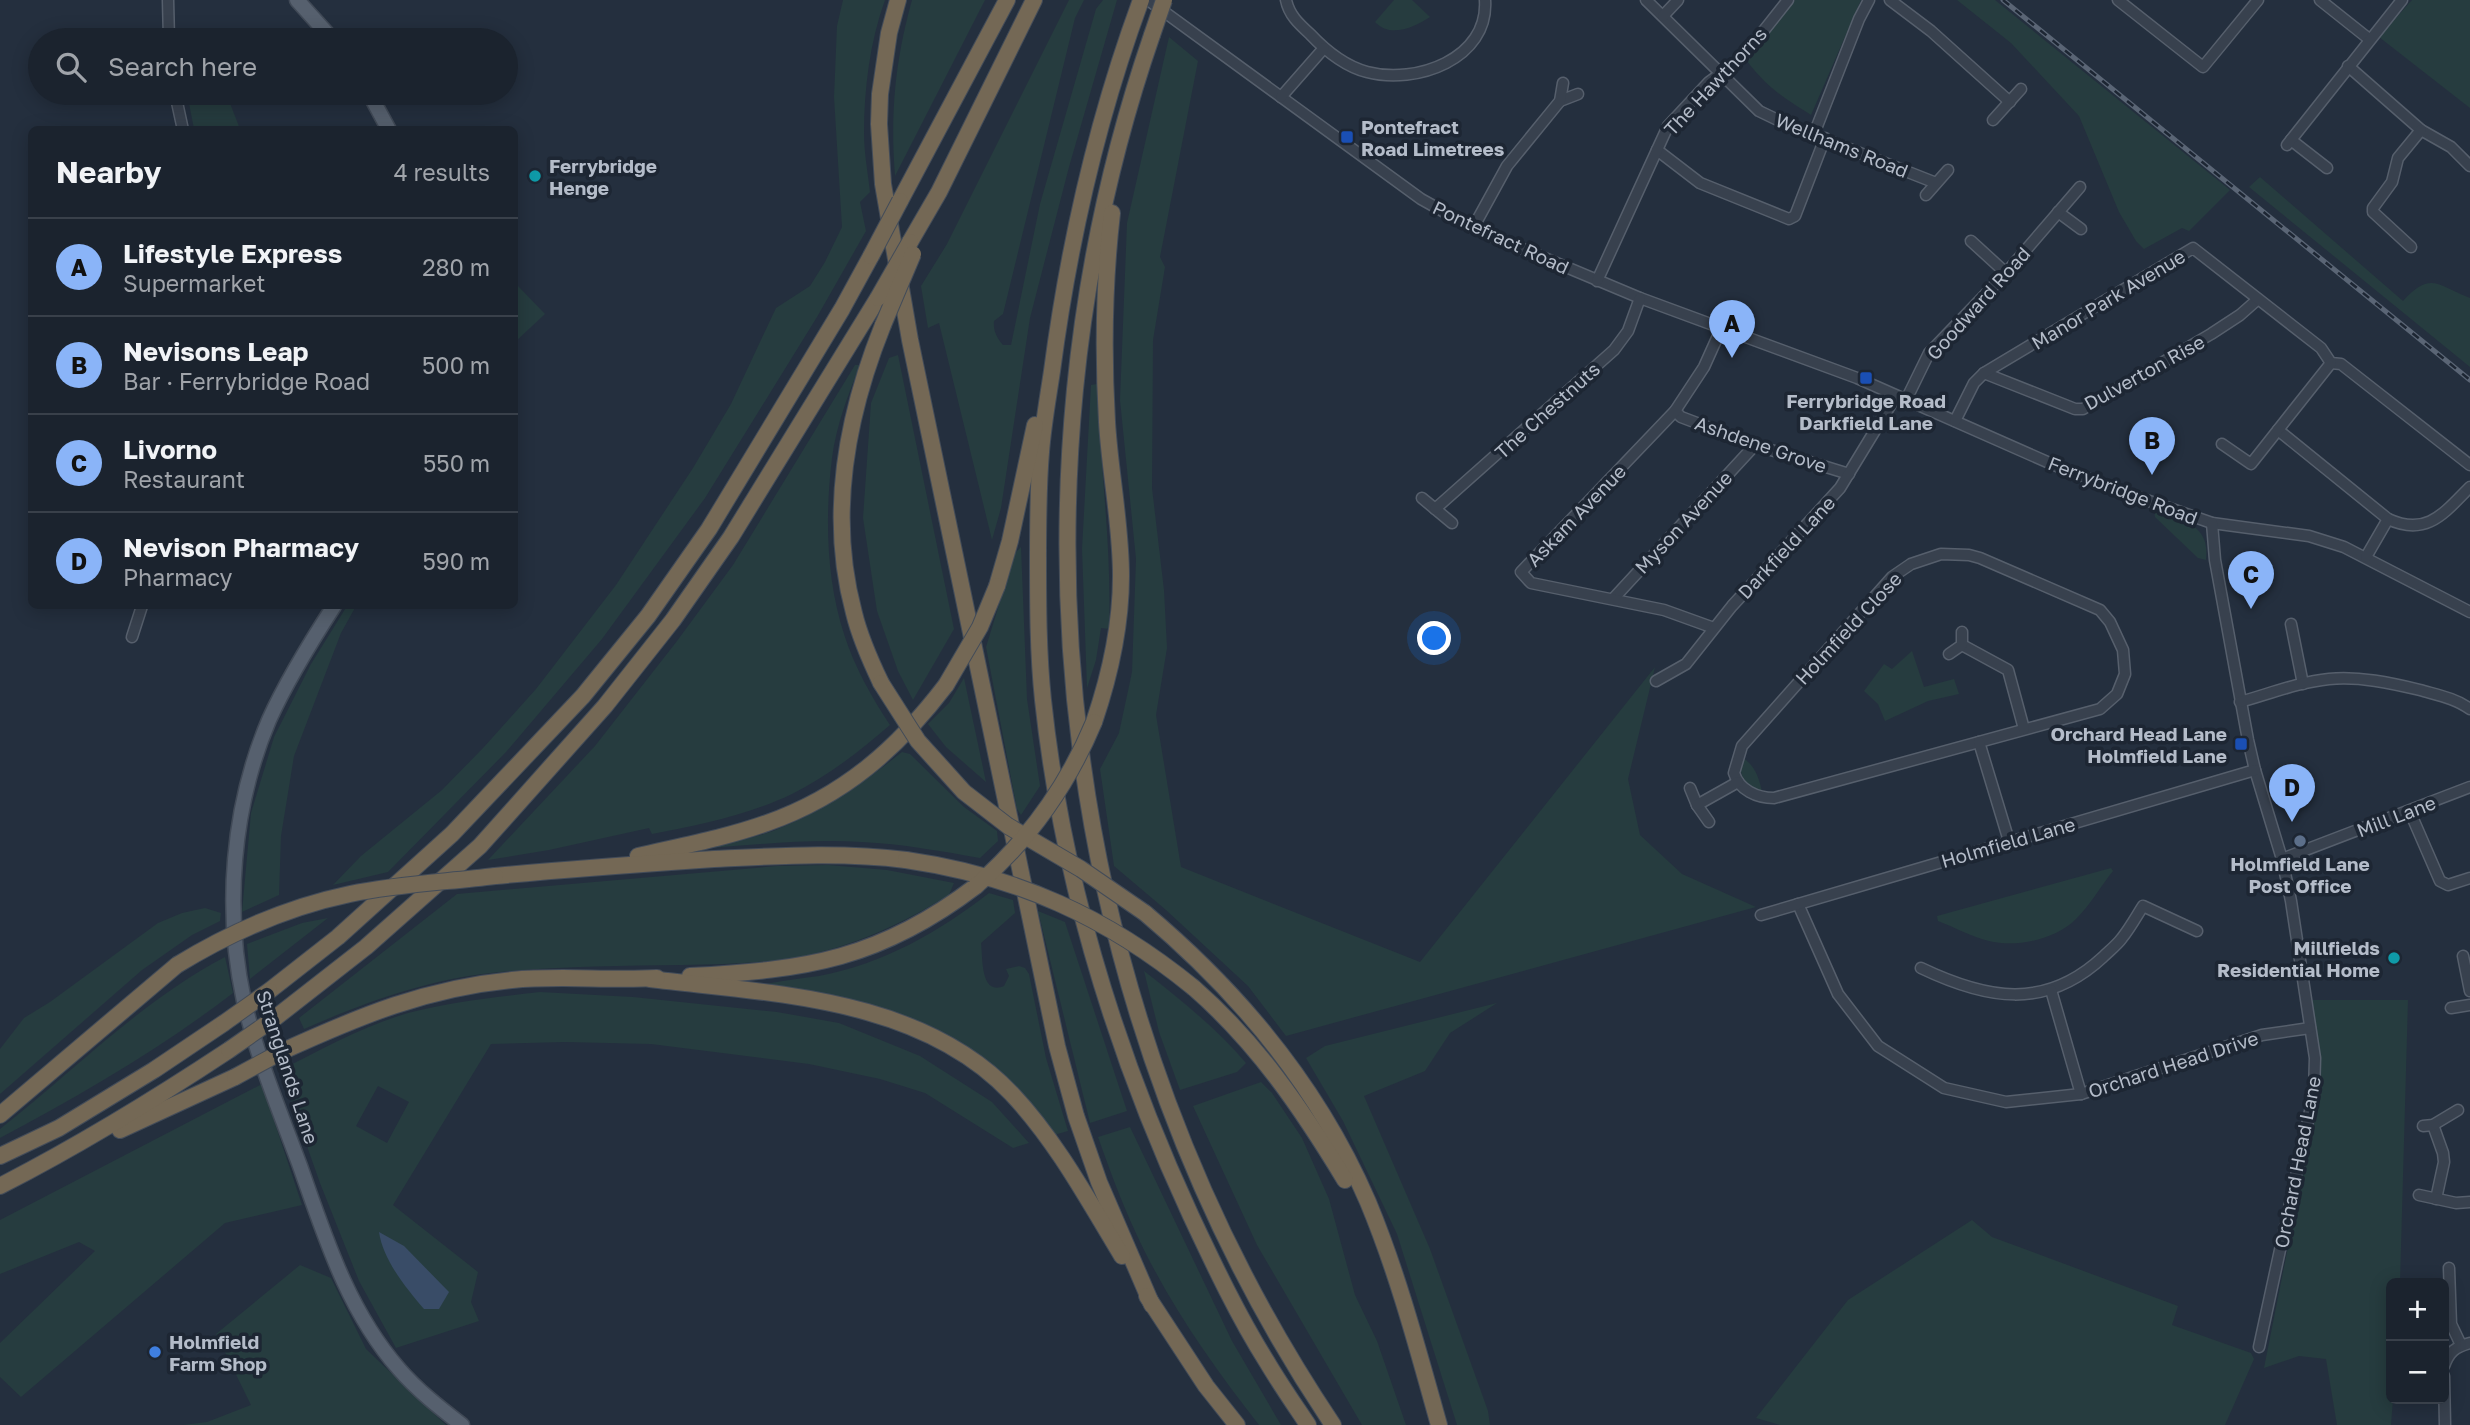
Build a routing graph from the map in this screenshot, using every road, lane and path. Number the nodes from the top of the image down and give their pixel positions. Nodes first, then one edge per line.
1 (168, 0) edge
2 (297, 0) edge
3 (898, 0) edge
4 (1007, 0) edge
5 (1034, 0) edge
6 (1140, 0) edge
7 (1148, 0) edge
8 (1164, 0) edge
9 (1286, 0) edge
10 (1485, 0) edge
11 (1646, 0) edge
12 (1678, 0) edge
13 (1788, 0) edge
14 (1868, 0) edge
15 (1890, 0) edge
16 (2258, 0) edge
17 (2319, 0) edge
18 (2402, 0) edge
19 (2122, 1) edge
20 (1663, 16) junction
21 (169, 28) edge
22 (322, 28) edge
23 (2370, 39) junction
24 (1324, 48) junction
25 (2348, 66) junction
26 (1721, 72) junction
27 (1563, 83) dead end
28 (2021, 89) dead end
29 (1578, 94) dead end
30 (1281, 97) junction
31 (1560, 101) junction
32 (2010, 102) junction
33 (178, 105) edge
34 (375, 105) edge
35 (1993, 120) dead end
36 (182, 126) edge
37 (387, 126) edge
38 (2421, 130) junction
39 (1819, 136) junction
40 (1121, 138) junction
41 (1657, 150) junction
42 (2470, 166) edge
43 (2328, 169) dead end
44 (1948, 170) dead end
45 (1937, 183) junction
46 (2080, 187) dead end
47 (1926, 195) dead end
48 (2058, 212) junction
49 (1473, 228) junction
50 (2081, 229) dead end
51 (1971, 241) dead end
52 (2411, 247) dead end
53 (911, 248) junction
54 (2006, 273) junction
55 (1597, 281) junction
56 (1640, 298) junction
57 (2258, 300) junction
58 (1058, 320) junction
59 (1722, 327) junction
60 (2331, 363) junction
61 (1984, 373) junction
62 (1901, 398) junction
63 (1675, 411) junction
64 (1955, 421) junction
65 (2278, 430) junction
66 (2222, 444) dead end
67 (1755, 445) junction
68 (2470, 465) edge
69 (1849, 474) junction
70 (2470, 487) edge
71 (1422, 498) dead end
72 (1435, 509) junction
73 (2388, 519) junction
74 (1452, 523) dead end
75 (2212, 523) junction
76 (2366, 557) junction
77 (1613, 599) junction
78 (141, 609) edge
79 (332, 609) edge
80 (2470, 612) edge
81 (2291, 624) dead end
82 (1714, 628) junction
83 (1962, 632) dead end
84 (132, 637) dead end
85 (1962, 645) junction
86 (1949, 654) dead end
87 (1656, 681) dead end
88 (2303, 684) junction
89 (2241, 702) junction
90 (2470, 709) edge
91 (2024, 729) junction
92 (1979, 742) junction
93 (2255, 770) junction
94 (1738, 782) junction
95 (2470, 787) edge
96 (1690, 788) dead end
97 (1697, 805) junction
98 (2410, 812) junction
99 (1709, 822) dead end
100 (2009, 841) junction
101 (2282, 859) junction
102 (594, 866) junction
103 (2470, 878) edge
104 (1798, 904) junction
105 (1761, 915) dead end
106 (2197, 931) dead end
107 (2463, 956) dead end
108 (1920, 968) dead end
109 (650, 979) junction
110 (2051, 990) junction
111 (2470, 991) edge
112 (2470, 1005) edge
113 (2451, 1008) dead end
114 (1249, 1015) junction
115 (2310, 1028) junction
116 (2081, 1094) junction
117 (2458, 1110) dead end
118 (0, 1115) edge
119 (65, 1153) junction
120 (0, 1156) edge
121 (1345, 1180) junction
122 (0, 1186) edge
123 (2419, 1195) dead end
124 (2436, 1199) junction
125 (2470, 1202) edge
126 (2449, 1268) dead end
127 (2448, 1278) edge
128 (1152, 1305) junction
129 (2449, 1306) edge
130 (2466, 1344) edge
131 (2259, 1347) dead end
132 (2449, 1353) edge
133 (2445, 1404) edge
134 (462, 1425) edge
135 (1237, 1425) edge
136 (1308, 1425) edge
137 (1333, 1425) edge
138 (1438, 1425) edge
139 (2445, 1425) edge

1 - 21 street
2 - 22 main road
3 - 128 highway
4 - 120 highway, bridge
5 - 53 highway
6 - 58 highway
7 - 30 street, Pontefract Road
8 - 40 highway, bridge
9 - 24 street
10 - 24 street
11 - 20 street, Wellhams Road
12 - 20 street
13 - 26 street, The Hawthorns
14 - 39 street
15 - 32 street
16 - 19 street
17 - 23 street
18 - 23 street
20 - 26 street, Wellhams Road
23 - 25 street
24 - 30 street
25 - 38 street
25 - 43 street
26 - 39 street, Wellhams Road
26 - 41 street, The Hawthorns
27 - 31 street
28 - 32 street
29 - 31 street
30 - 49 street, Pontefract Road
31 - 49 street
32 - 35 street
33 - 36 street
34 - 37 main road
38 - 42 street
38 - 52 street
39 - 41 street
39 - 45 street, Wellhams Road
40 - 109 highway, bridge
40 - 137 highway
41 - 55 street, The Hawthorns
44 - 45 street, Wellhams Road
45 - 47 street, Wellhams Road
46 - 48 street, Goodward Road
48 - 50 street
48 - 54 street, Goodward Road
49 - 55 street, Pontefract Road
51 - 54 street
53 - 114 highway, bridge
53 - 119 highway, bridge
54 - 62 street, Goodward Road
55 - 56 street, Pontefract Road
56 - 59 street, Pontefract Road
56 - 72 street, The Chestnuts
57 - 60 street, Manor Park Avenue
57 - 61 street, Dulverton Rise
57 - 61 street, Manor Park Avenue
58 - 102 highway, bridge
58 - 136 highway
59 - 62 street, Pontefract Road
59 - 63 street, Askam Avenue
60 - 65 street
60 - 68 street, Manor Park Avenue
61 - 64 street, Manor Park Avenue
62 - 64 street, Ferrybridge Road
62 - 69 street, Darkfield Lane
63 - 67 street, Ashdene Grove
63 - 77 street, Askam Avenue
64 - 75 street, Ferrybridge Road
65 - 66 street
65 - 73 street
67 - 69 street, Ashdene Grove
67 - 77 street, Myson Avenue
69 - 82 street, Darkfield Lane
70 - 73 street
71 - 72 street
72 - 74 street
73 - 76 street
75 - 76 street, Ferrybridge Road
75 - 89 street, Orchard Head Lane
76 - 80 street, Ferrybridge Road
77 - 82 street, Askam Avenue
78 - 84 street
79 - 134 main road, Stranglands Lane
81 - 88 street
82 - 87 street, Darkfield Lane
83 - 85 street
85 - 86 street
85 - 91 street
88 - 89 street
88 - 90 street
89 - 93 street, Orchard Head Lane
91 - 92 street, Holmfield Close
91 - 94 street, Holmfield Close
92 - 94 street, Holmfield Close
92 - 100 street
93 - 100 street, Holmfield Lane
93 - 101 street, Orchard Head Lane
94 - 97 street
95 - 98 street, Mill Lane
96 - 97 street
97 - 99 street
98 - 101 street, Mill Lane
98 - 103 street
100 - 104 street, Holmfield Lane
101 - 115 street, Orchard Head Lane
102 - 118 highway, bridge
102 - 121 highway, bridge
104 - 105 street, Holmfield Lane
104 - 116 street, Orchard Head Drive
106 - 110 street
107 - 111 street
108 - 110 street
109 - 119 highway, bridge
109 - 128 highway
110 - 116 street
112 - 113 street
114 - 121 highway
114 - 138 highway
115 - 116 street, Orchard Head Drive
115 - 131 street, Orchard Head Lane
117 - 124 street
119 - 122 highway
121 - 138 highway
123 - 124 street
124 - 125 street
126 - 127 street
128 - 135 highway
129 - 130 street
130 - 132 street
133 - 139 street

